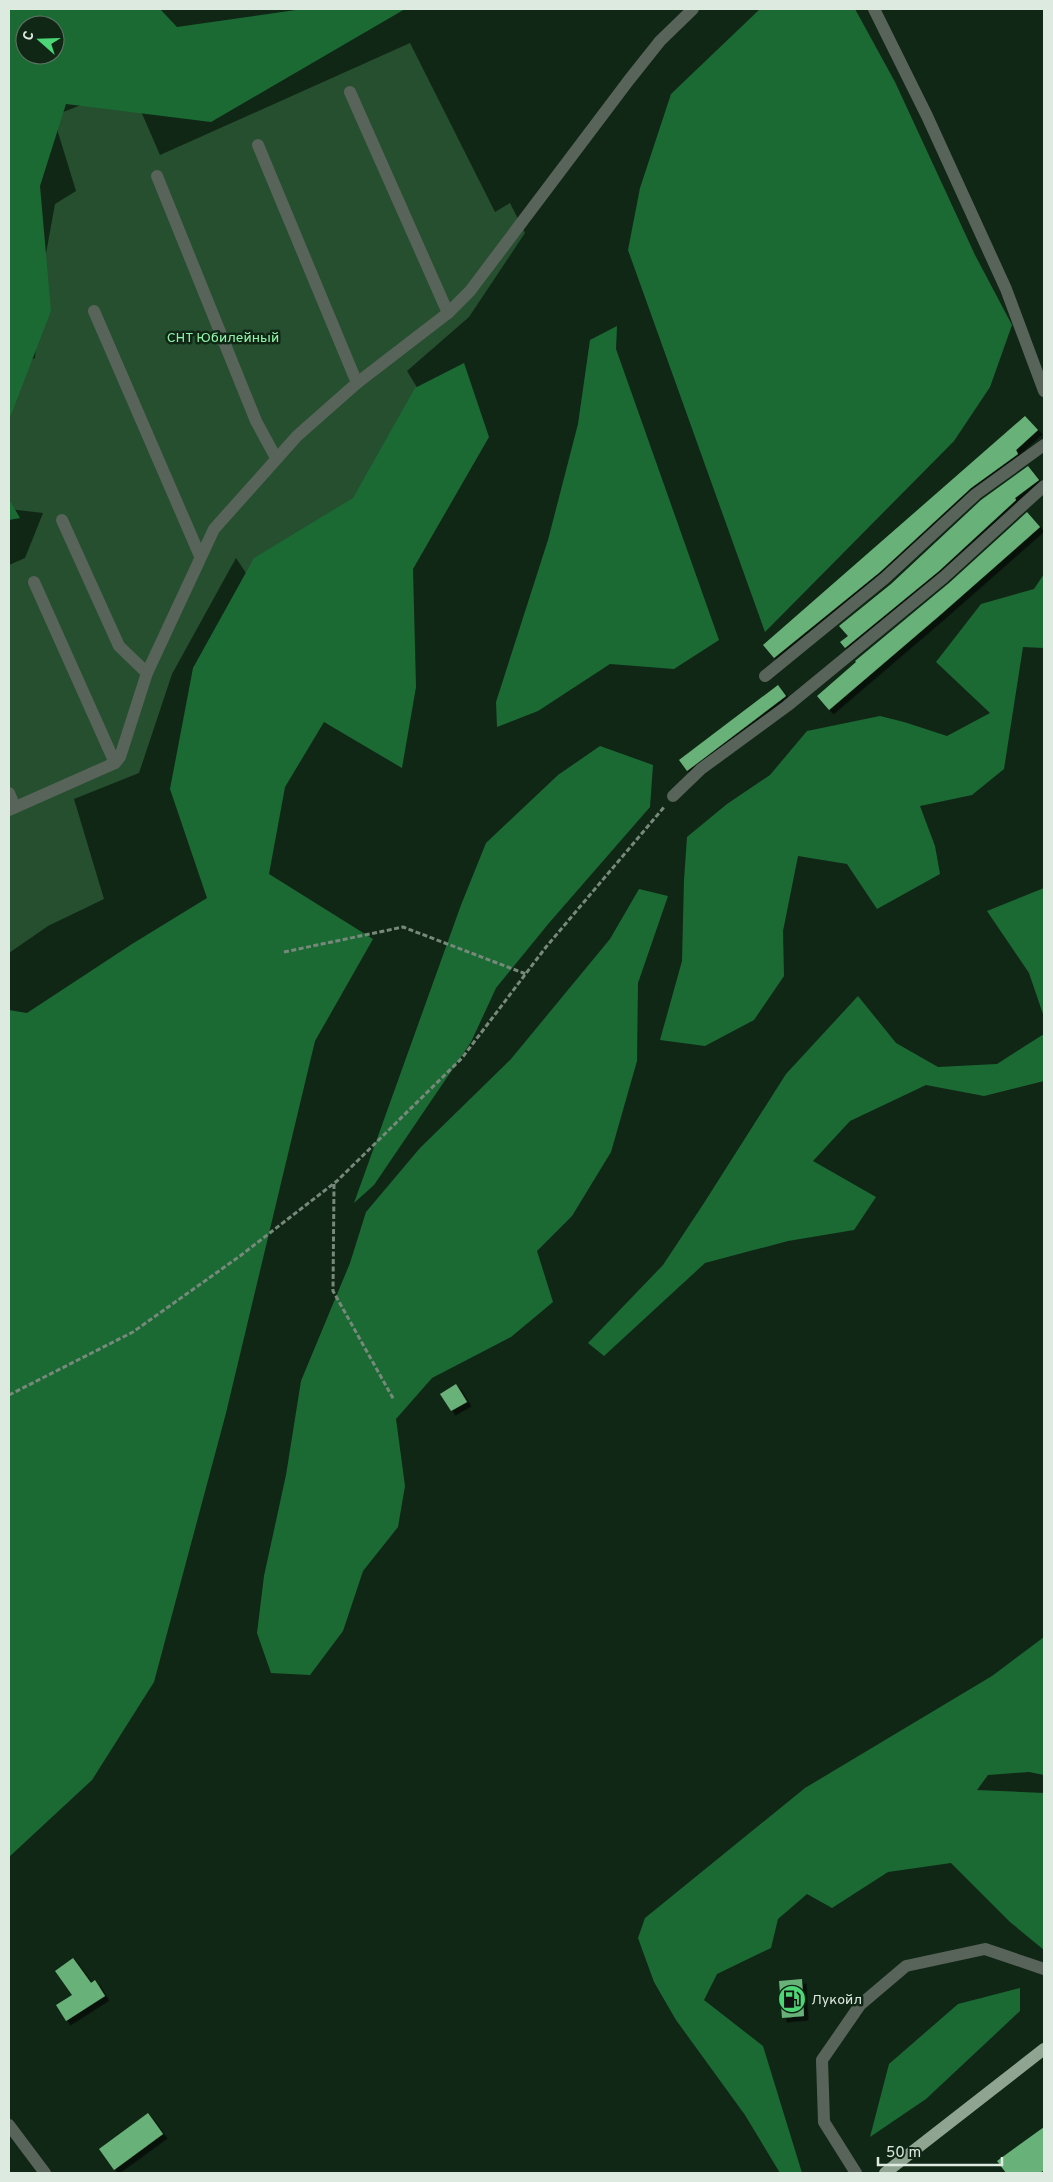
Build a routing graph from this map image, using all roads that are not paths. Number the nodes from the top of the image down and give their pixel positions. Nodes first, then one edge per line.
1 (692, 9) edge
2 (874, 9) edge
3 (350, 92) dead end
4 (258, 145) dead end
5 (157, 176) dead end
6 (94, 310) dead end
7 (448, 313) junction
8 (357, 383) junction
9 (1044, 391) edge
10 (1044, 445) edge
11 (276, 458) junction
12 (1044, 486) edge
13 (62, 520) dead end
14 (200, 556) junction
15 (34, 582) dead end
16 (147, 674) junction
17 (765, 676) dead end
18 (115, 763) junction
19 (9, 793) edge
20 (673, 796) road end
21 (12, 809) edge
22 (1044, 1969) edge
23 (1043, 2053) edge
24 (9, 2125) edge
25 (888, 2172) edge
26 (45, 2173) edge
27 (856, 2173) edge

1 - 7 street
2 - 9 street
3 - 7 street
4 - 8 street
5 - 11 street
6 - 14 street
7 - 8 street
8 - 11 street
10 - 17 street
11 - 14 street
12 - 20 street
13 - 16 street
14 - 16 street
15 - 18 street
16 - 18 street
18 - 21 street
19 - 21 street
22 - 27 street
23 - 25 main road
24 - 26 street

